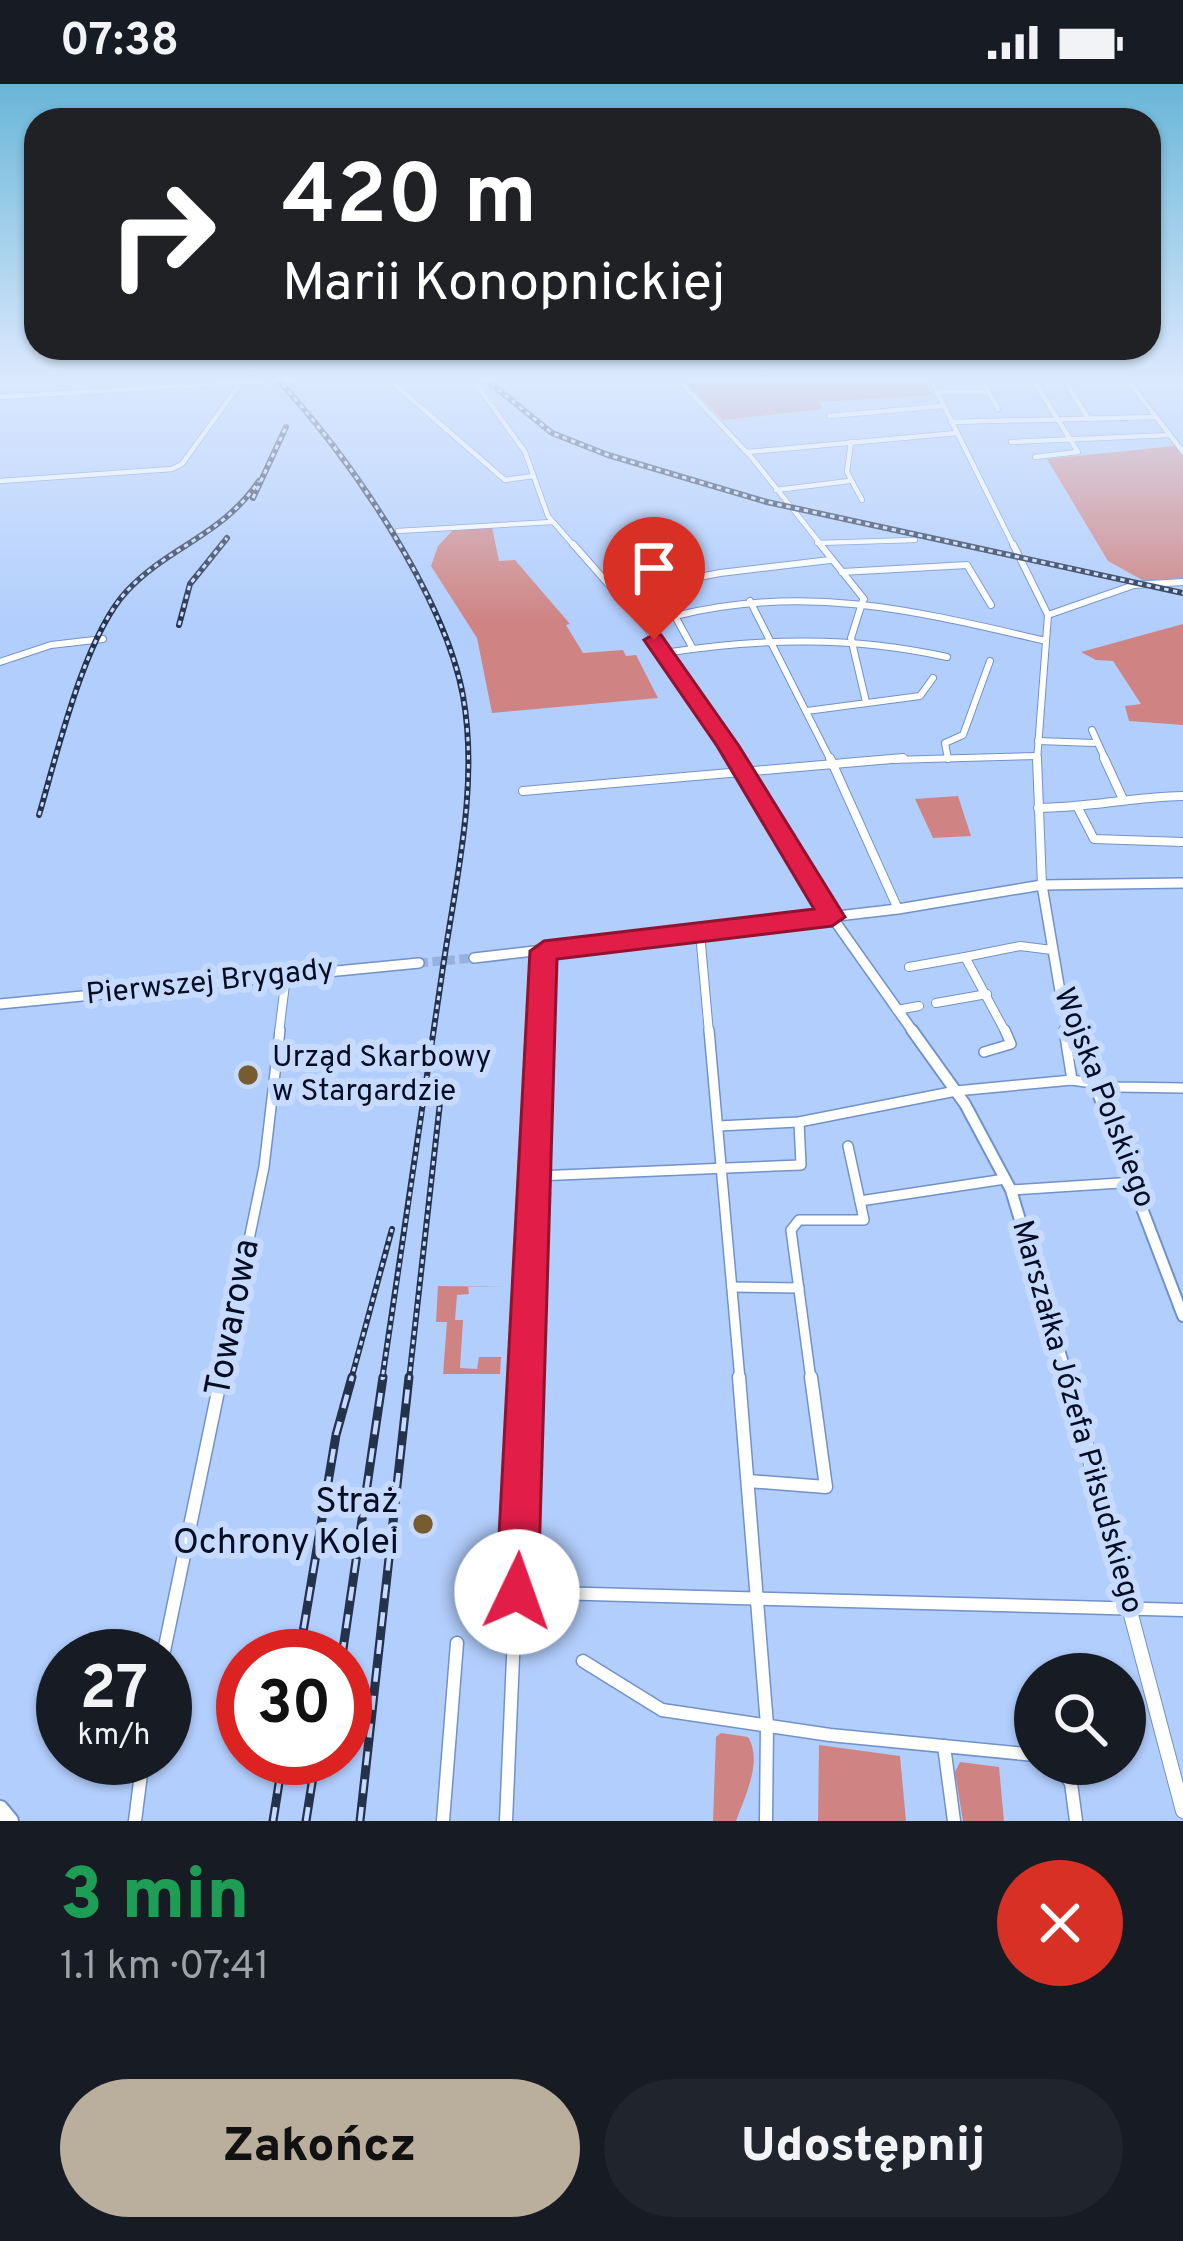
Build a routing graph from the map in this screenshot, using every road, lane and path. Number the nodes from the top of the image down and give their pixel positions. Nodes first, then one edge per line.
1 (186, 459) edge
2 (481, 459) edge
3 (528, 459) edge
4 (752, 459) edge
5 (850, 459) edge
6 (969, 459) edge
7 (534, 476) junction
8 (0, 481) edge
9 (849, 482) junction
10 (776, 490) junction
11 (862, 500) dead end
12 (550, 519) junction
13 (398, 531) dead end
14 (915, 540) dead end
15 (817, 543) junction
16 (830, 560) junction
17 (841, 573) junction
18 (1183, 583) edge
19 (615, 593) junction
20 (864, 599) junction
21 (750, 601) junction
22 (991, 604) dead end
23 (1048, 615) junction
24 (103, 639) dead end
25 (770, 639) junction
26 (850, 639) junction
27 (1046, 641) junction
28 (693, 649) junction
29 (664, 653) junction
30 (947, 657) dead end
31 (990, 661) dead end
32 (0, 662) edge
33 (933, 678) dead end
34 (866, 702) junction
35 (807, 712) junction
36 (1092, 730) dead end
37 (1038, 741) junction
38 (1094, 743) junction
39 (1037, 757) junction
40 (948, 759) junction
41 (832, 764) junction
42 (744, 771) junction
43 (523, 791) dead end
44 (1122, 796) junction
45 (1183, 796) edge
46 (1038, 808) junction
47 (1078, 808) junction
48 (1183, 842) edge
49 (1183, 883) edge
50 (1042, 885) junction
51 (898, 909) junction
52 (832, 917) junction
53 (700, 933) junction
54 (1052, 950) junction
55 (544, 951) junction
56 (965, 957) junction
57 (474, 958) tunnel mouth
58 (419, 963) tunnel mouth
59 (909, 967) dead end
60 (286, 976) junction
61 (987, 994) junction
62 (936, 1003) dead end
63 (0, 1004) edge
64 (920, 1006) dead end
65 (897, 1010) junction
66 (1066, 1011) junction
67 (984, 1052) dead end
68 (1072, 1080) junction
69 (1096, 1084) junction
70 (1183, 1088) edge
71 (956, 1091) junction
72 (799, 1121) junction
73 (718, 1126) junction
74 (848, 1146) dead end
75 (722, 1169) junction
76 (536, 1176) junction
77 (1135, 1182) junction
78 (1008, 1185) junction
79 (860, 1201) junction
80 (732, 1287) junction
81 (799, 1288) junction
82 (1183, 1316) edge
83 (747, 1481) junction
84 (517, 1592) junction
85 (759, 1599) junction
86 (1131, 1609) junction
87 (1183, 1610) edge
88 (169, 1629) edge
89 (457, 1643) dead end
90 (584, 1660) dead end
91 (767, 1725) junction
92 (944, 1746) junction
93 (1014, 1753) edge
94 (140, 1785) edge
95 (1071, 1785) edge
96 (0, 1809) edge
97 (1183, 1811) edge
98 (10, 1821) edge
99 (135, 1821) edge
100 (443, 1821) edge
101 (506, 1821) edge
102 (766, 1821) edge
103 (954, 1821) edge
104 (1076, 1821) edge

1 - 8 street
2 - 7 street
3 - 7 street
4 - 10 street
5 - 9 street
6 - 23 street
7 - 12 street
9 - 10 street
9 - 11 street
10 - 15 street
12 - 13 street
12 - 19 street, Marszałka Józefa Piłsudskiego
14 - 15 street
15 - 16 street
16 - 17 street
16 - 19 street
17 - 20 street
17 - 22 street
18 - 23 street
19 - 29 street, Marszałka Józefa Piłsudskiego
20 - 21 street
20 - 26 street
20 - 27 street
21 - 25 street
21 - 28 street
23 - 27 street, Wojska Polskiego
24 - 32 street
25 - 26 street
25 - 28 street
25 - 35 street
26 - 30 street
26 - 34 street
27 - 37 street, Wojska Polskiego
28 - 29 street
29 - 42 street, Marszałka Józefa Piłsudskiego
31 - 40 street
33 - 34 street
34 - 35 street
35 - 41 street
36 - 38 street
37 - 38 street
37 - 39 street, Wojska Polskiego
38 - 44 street
39 - 40 street
39 - 46 street, Wojska Polskiego
40 - 41 street
41 - 42 street
41 - 51 street
42 - 43 street
42 - 52 street, Marszałka Józefa Piłsudskiego
44 - 45 street
44 - 47 street
46 - 47 street
46 - 50 street, Wojska Polskiego
47 - 48 street
49 - 50 street
50 - 51 street
50 - 54 street, Wojska Polskiego
51 - 52 street
52 - 53 street
52 - 65 street, Marszałka Józefa Piłsudskiego
53 - 55 street
53 - 73 street
54 - 56 street
54 - 66 street, Wojska Polskiego
55 - 57 street
55 - 76 street
56 - 59 street
56 - 61 street
58 - 60 street, Pierwszej Brygady
60 - 63 street, Pierwszej Brygady
60 - 88 street, Towarowa
61 - 62 street
61 - 67 street
64 - 65 street
65 - 71 street, Marszałka Józefa Piłsudskiego
66 - 68 street
66 - 69 street, Wojska Polskiego
68 - 69 street
68 - 71 street
69 - 70 street
69 - 77 street, Wojska Polskiego
71 - 72 street
71 - 78 street, Marszałka Józefa Piłsudskiego
72 - 73 street
72 - 75 street
73 - 75 street
74 - 79 street
75 - 76 street
75 - 80 street
76 - 84 street
77 - 78 street
77 - 82 street, Wojska Polskiego
78 - 79 street
78 - 86 street, Marszałka Józefa Piłsudskiego
79 - 81 street
80 - 81 street
80 - 83 street
81 - 83 street
83 - 85 street
84 - 85 street
84 - 101 street
85 - 86 street
85 - 91 street
86 - 87 street
86 - 97 street, Marszałka Józefa Piłsudskiego
89 - 100 street
90 - 91 street
91 - 92 street
91 - 102 street
92 - 93 street
92 - 103 street
94 - 99 street
95 - 104 street
96 - 98 main road

